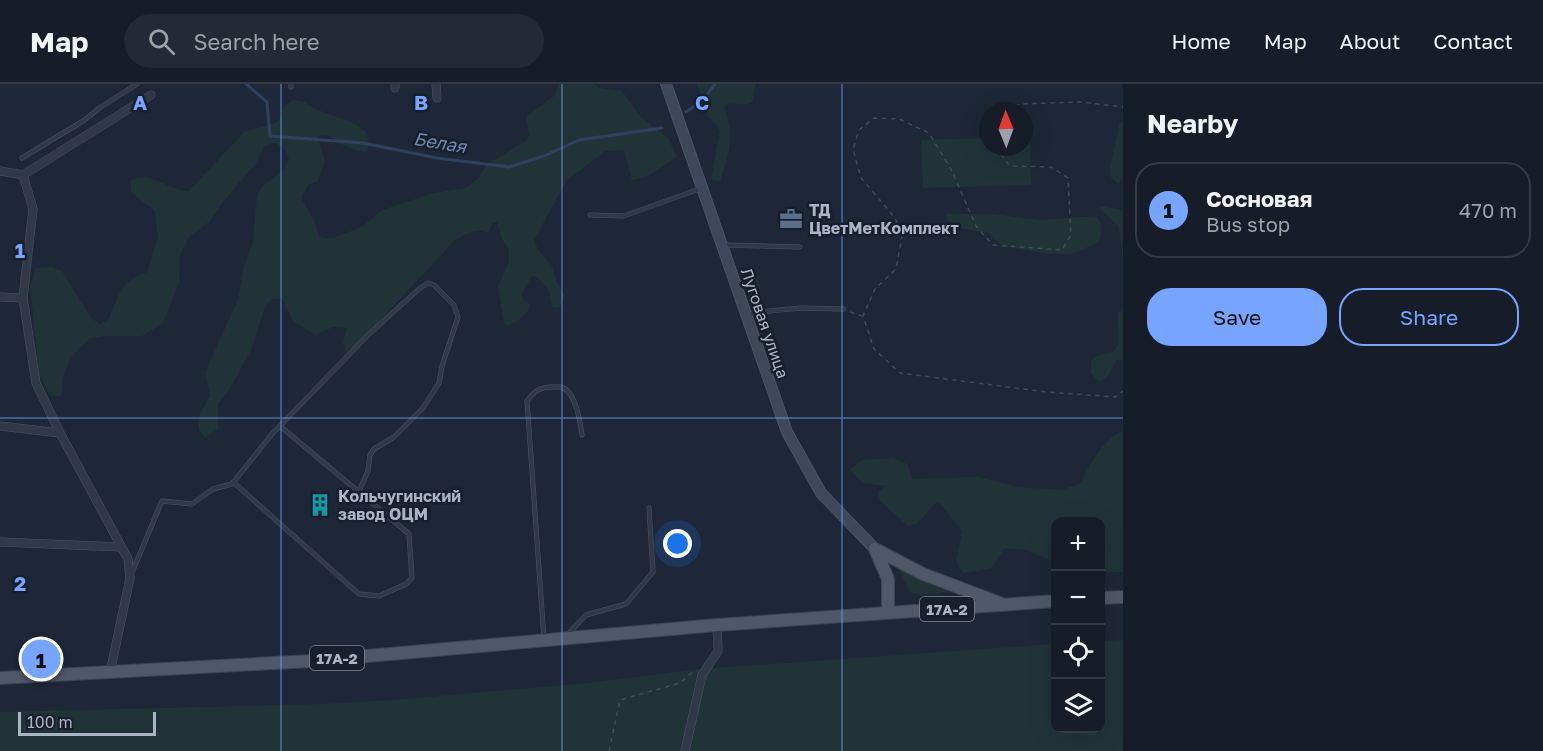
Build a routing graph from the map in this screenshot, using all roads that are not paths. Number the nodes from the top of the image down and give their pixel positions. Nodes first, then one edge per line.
1 (137, 84) edge
2 (436, 84) edge
3 (666, 84) edge
4 (151, 94) dead end
5 (436, 98) dead end
6 (22, 158) dead end
7 (0, 171) edge
8 (23, 175) junction
9 (703, 188) junction
10 (590, 215) dead end
11 (722, 245) junction
12 (800, 247) dead end
13 (0, 297) edge
14 (23, 298) junction
15 (844, 309) road end
16 (747, 315) junction
17 (0, 426) edge
18 (280, 426) junction
19 (60, 433) junction
20 (582, 435) dead end
21 (233, 483) junction
22 (359, 491) junction
23 (649, 508) dead end
24 (0, 542) edge
25 (121, 547) junction
26 (875, 549) junction
27 (130, 578) junction
28 (1123, 597) edge
29 (1105, 598) edge
30 (1051, 601) edge
31 (1006, 605) junction
32 (888, 613) junction
33 (717, 625) junction
34 (564, 638) junction
35 (544, 639) junction
36 (110, 673) junction
37 (0, 678) edge
38 (685, 751) edge

1 - 6 lane
2 - 5 street
3 - 9 street, Луговая улица
4 - 8 street
7 - 8 street
8 - 14 street
9 - 10 lane
9 - 11 street, Луговая улица
11 - 12 lane
11 - 16 street, Луговая улица
13 - 14 street
14 - 19 street
15 - 16 lane
16 - 26 street, Луговая улица
17 - 19 street
18 - 21 lane
18 - 22 lane
18 - 22 lane
19 - 25 street
20 - 35 lane
21 - 22 lane
21 - 27 lane
23 - 34 lane
24 - 25 street
25 - 27 street
26 - 31 main road
26 - 32 main road
27 - 36 street
28 - 29 main road
30 - 31 main road, 17А-2
31 - 32 main road, 17А-2
32 - 33 main road, 17А-2
33 - 34 main road, 17А-2
33 - 38 street
34 - 35 main road, 17А-2
35 - 36 main road, 17А-2
36 - 37 main road, 17А-2

